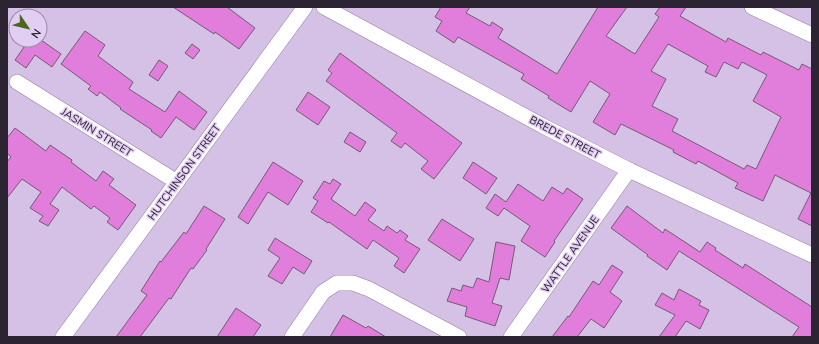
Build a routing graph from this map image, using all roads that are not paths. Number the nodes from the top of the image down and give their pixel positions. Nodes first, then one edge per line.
1 (305, 7) edge
2 (324, 7) edge
3 (752, 7) edge
4 (812, 35) edge
5 (17, 82) dead end
6 (628, 170) junction
7 (177, 182) junction
8 (812, 255) edge
9 (63, 337) edge
10 (292, 337) edge
11 (459, 337) edge
12 (511, 337) edge

1 - 7 street, HUTCHINSON STREET
2 - 6 street, BREDE STREET
3 - 4 street
5 - 7 street, JASMIN STREET
6 - 8 street, BREDE STREET
6 - 12 street, WATTLE AVENUE
7 - 9 street, HUTCHINSON STREET
10 - 11 street

